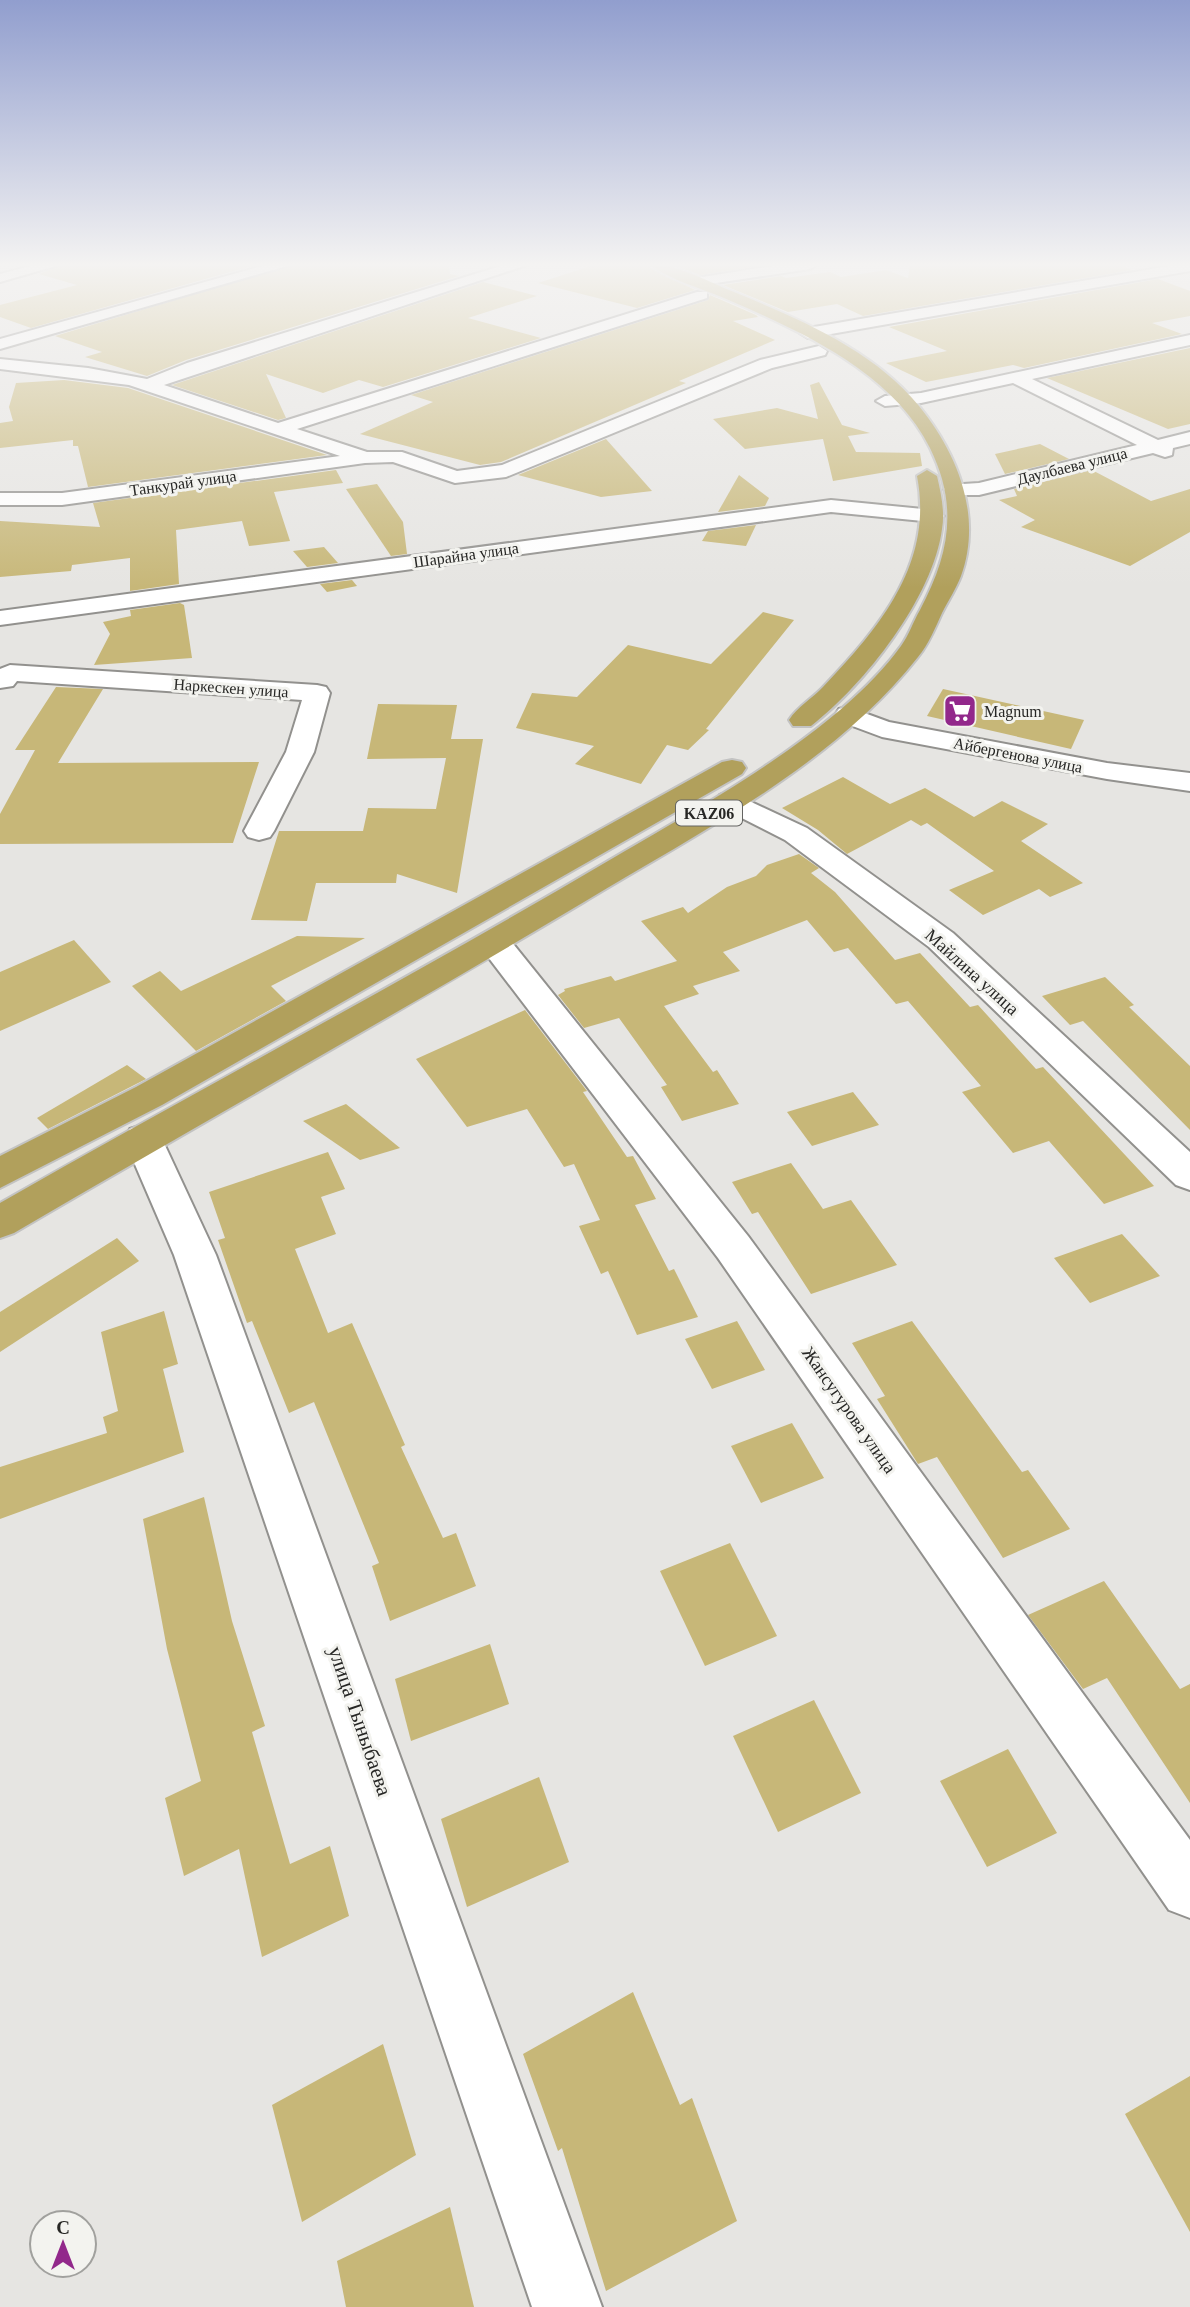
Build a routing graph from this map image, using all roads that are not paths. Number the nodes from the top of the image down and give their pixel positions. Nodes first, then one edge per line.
1 (93, 373) edge
2 (179, 373) edge
3 (448, 373) edge
4 (745, 373) edge
5 (872, 373) edge
6 (1040, 373) edge
7 (1015, 378) junction
8 (150, 384) junction
9 (895, 401) junction
10 (282, 428) junction
11 (1190, 438) edge
12 (1155, 446) junction
13 (1178, 457) dead end
14 (366, 458) junction
15 (954, 489) junction
16 (0, 499) edge
17 (933, 516) junction
18 (0, 618) edge
19 (0, 680) edge
20 (848, 715) junction
21 (1190, 782) edge
22 (730, 801) junction
23 (259, 831) dead end
24 (494, 942) junction
25 (143, 1139) junction
26 (0, 1173) edge
27 (1190, 1175) edge
28 (0, 1222) edge
29 (1190, 1889) edge
30 (566, 2307) edge

1 - 8 street
2 - 8 street
3 - 10 street
4 - 14 street, Танкурай улица
5 - 9 highway, KАZ06
6 - 7 street
7 - 9 street
7 - 12 street
8 - 10 street
9 - 15 highway, KАZ06
9 - 17 highway, KАZ06
10 - 14 street
11 - 12 street, Даулбаева улица
12 - 13 street
12 - 15 street, Даулбаева улица
14 - 16 street, Танкурай улица
15 - 20 highway, KАZ06
17 - 18 street, Шарайна улица
17 - 26 highway, KАZ06
19 - 23 street, Наркескен улица
20 - 21 street, Айбергенова улица
20 - 22 highway, KАZ06
22 - 24 highway, KАZ06
22 - 27 street, Майлина улица
24 - 25 highway, KАZ06
24 - 29 street, Жансугурова улица
25 - 28 highway, KАZ06
25 - 30 street, улица Тыныбаева

